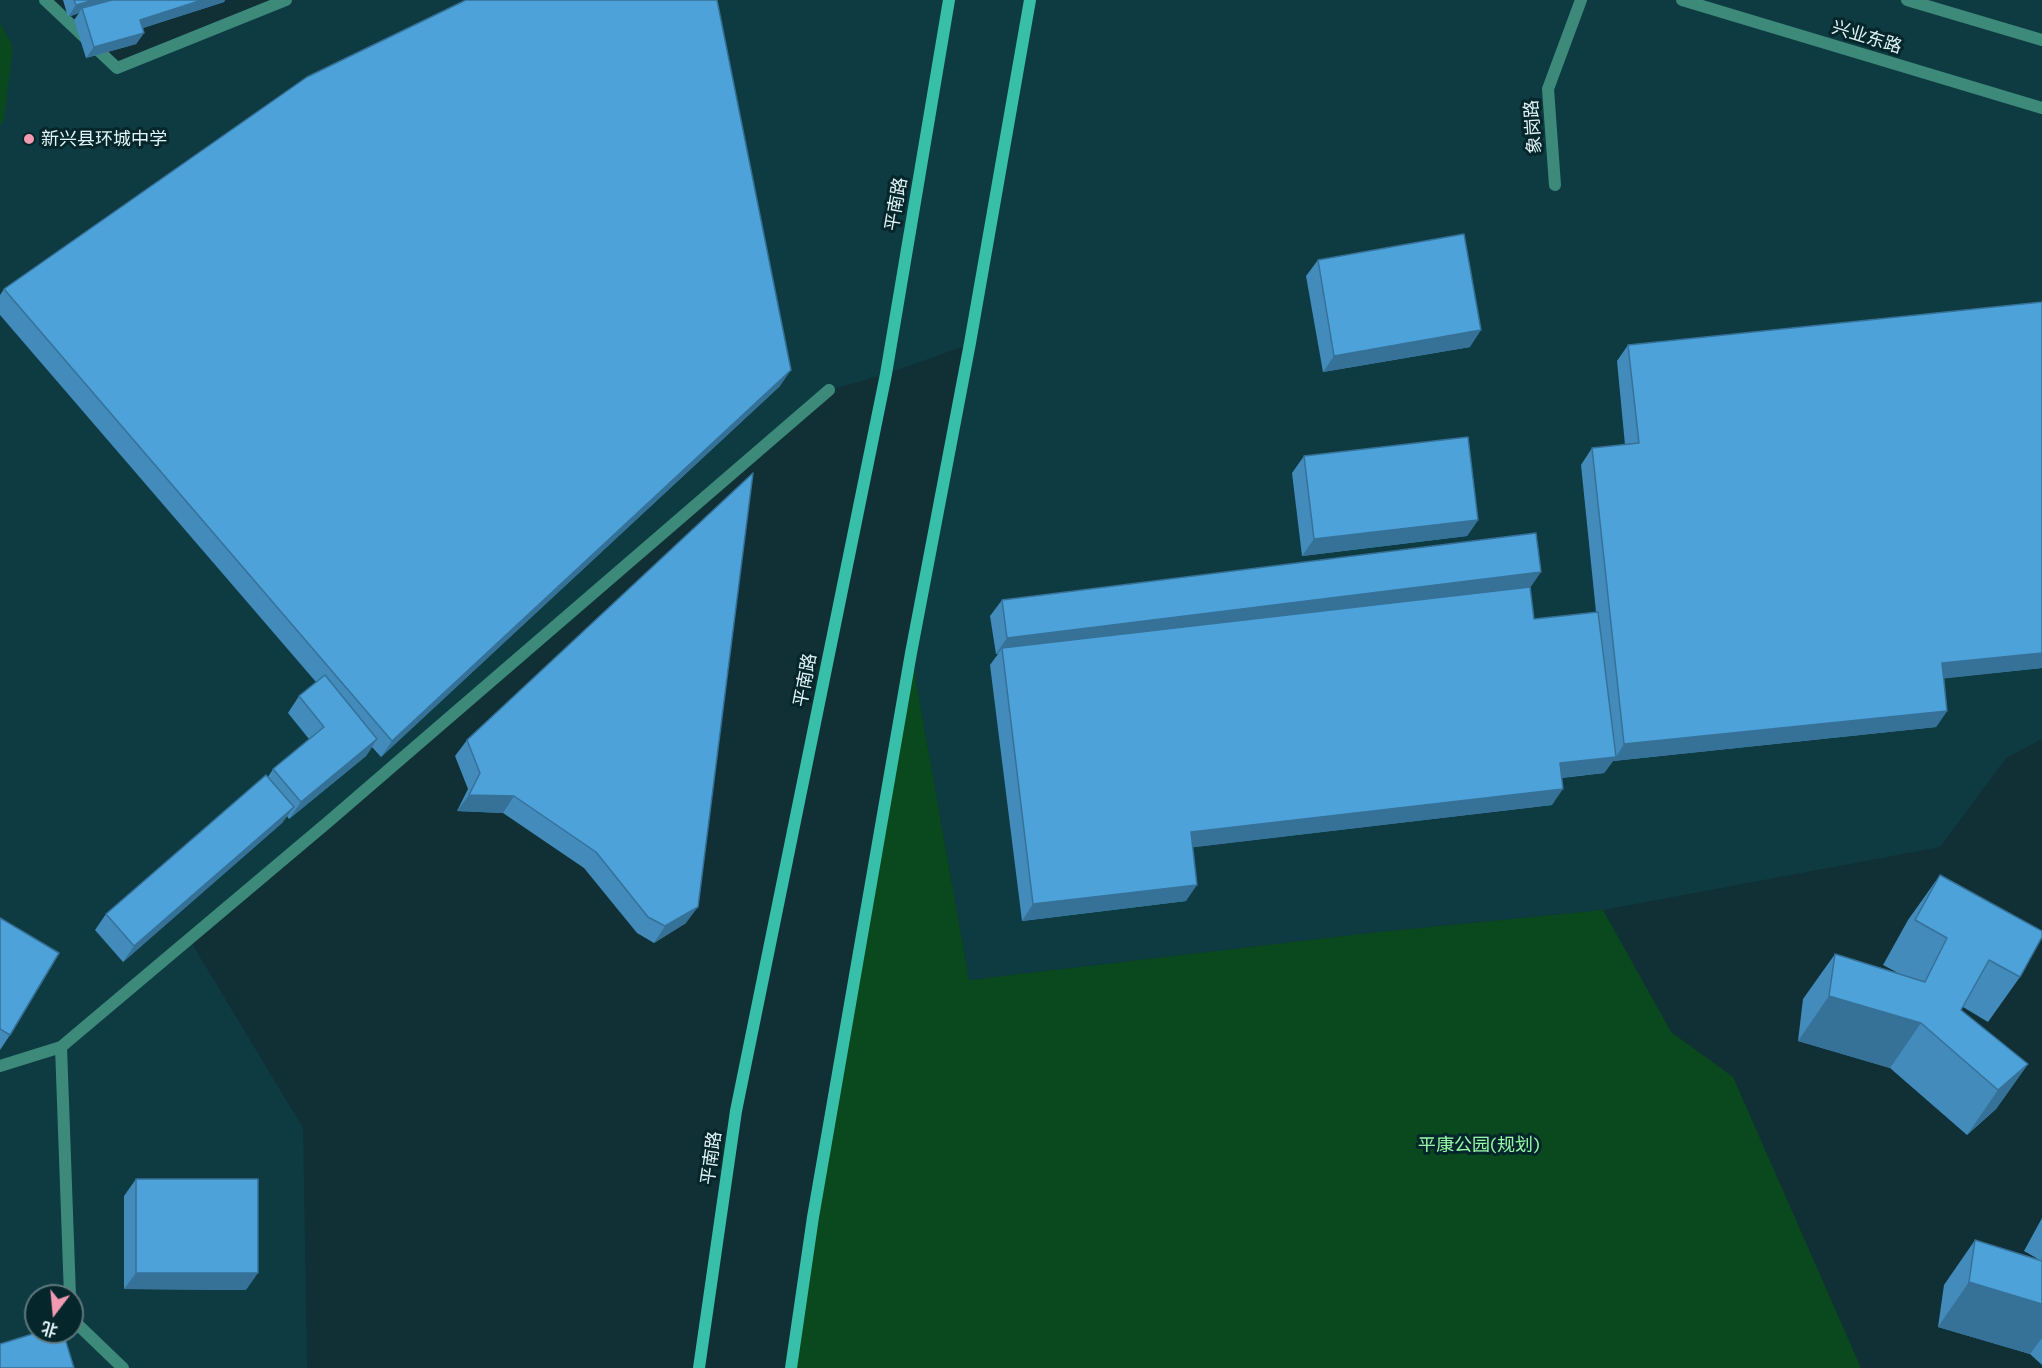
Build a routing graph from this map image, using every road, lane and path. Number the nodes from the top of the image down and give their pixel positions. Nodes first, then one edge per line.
1 (45, 0) edge
2 (286, 0) edge
3 (949, 0) edge
4 (1030, 0) edge
5 (1581, 0) edge
6 (1682, 0) edge
7 (1907, 0) edge
8 (2042, 40) edge
9 (2042, 108) edge
10 (1555, 185) dead end
11 (829, 390) dead end
12 (61, 1047) junction
13 (0, 1066) edge
14 (70, 1284) edge
15 (84, 1330) edge
16 (123, 1368) edge
17 (699, 1368) edge
18 (791, 1368) edge

1 - 2 street
3 - 17 main road, 平南路
4 - 18 main road
5 - 10 street, 象岗路
6 - 9 street, 兴业东路
7 - 8 street
11 - 12 street
12 - 13 street
12 - 14 street
15 - 16 street

